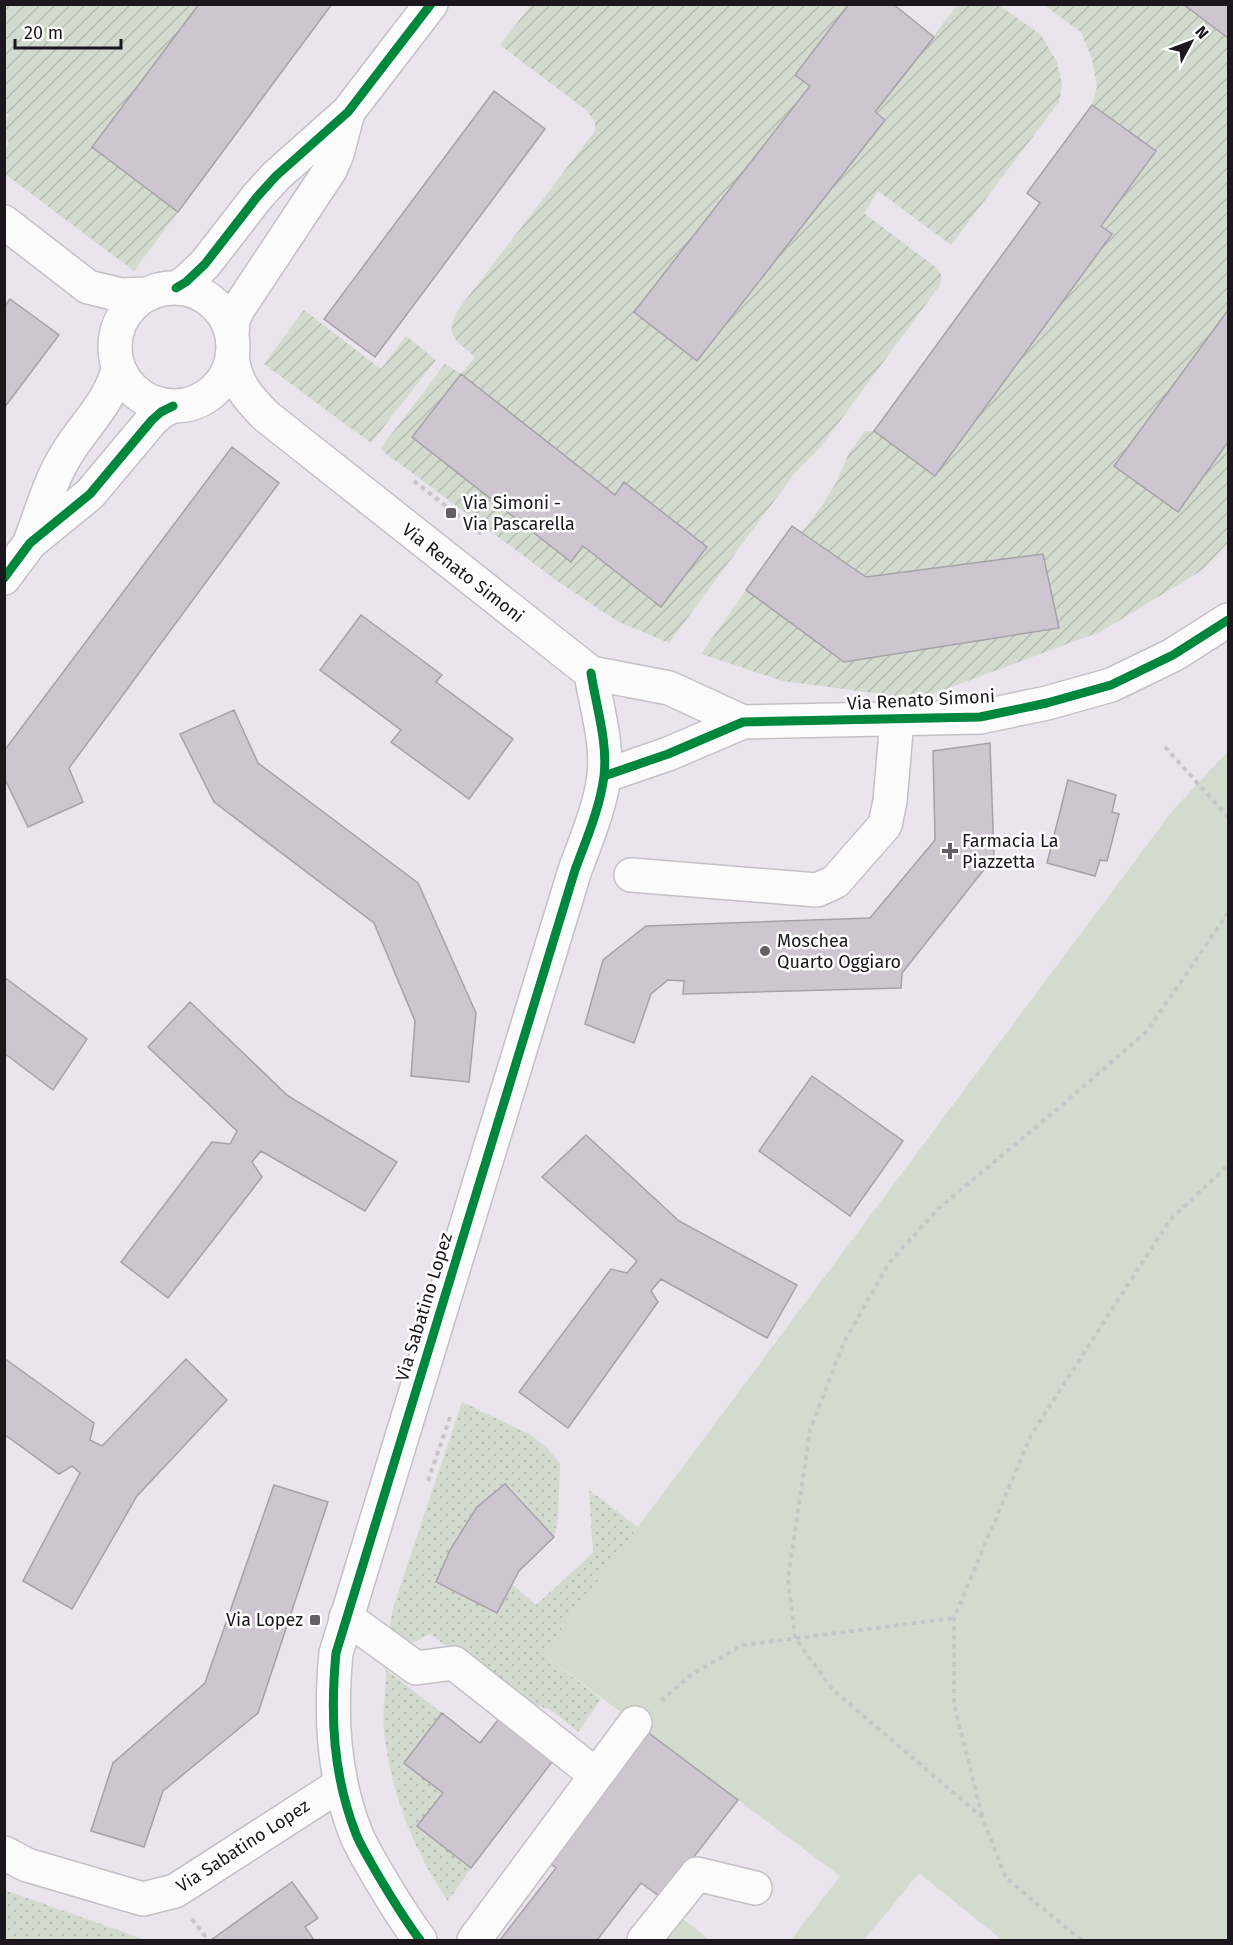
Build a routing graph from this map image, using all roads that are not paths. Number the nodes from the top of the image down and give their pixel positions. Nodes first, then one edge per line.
1 (431, 4) edge
2 (348, 112) junction
3 (4, 222) edge
4 (88, 287) junction
5 (162, 291) junction
6 (232, 345) junction
7 (117, 352) junction
8 (186, 403) junction
9 (266, 416) junction
10 (30, 543) junction
11 (4, 578) edge
12 (1228, 620) edge
13 (591, 673) junction
14 (897, 719) junction
15 (743, 722) junction
16 (604, 776) junction
17 (631, 874) dead end
18 (346, 1617) junction
19 (635, 1723) road end
20 (587, 1768) dead end
21 (341, 1784) junction
22 (4, 1853) edge
23 (755, 1888) dead end
24 (420, 1941) edge
25 (474, 1941) edge
26 (644, 1941) edge

1 - 2 street
2 - 5 street
2 - 6 street
3 - 4 street
4 - 5 street
4 - 7 street
5 - 6 street
5 - 7 street
6 - 8 street
6 - 9 street, Via Renato Simoni
7 - 8 street
7 - 10 street
8 - 9 street
8 - 10 street
9 - 13 street, Via Renato Simoni
10 - 11 street
12 - 14 street, Via Renato Simoni
13 - 15 street, Via Renato Simoni
13 - 16 street, Via Sabatino Lopez
14 - 15 street, Via Renato Simoni
14 - 17 street
15 - 16 street, Via Renato Simoni
16 - 18 street, Via Sabatino Lopez
18 - 20 street
18 - 21 street, Via Sabatino Lopez
19 - 25 street
21 - 22 street, Via Sabatino Lopez
21 - 24 street, Via Sabatino Lopez
23 - 26 street

